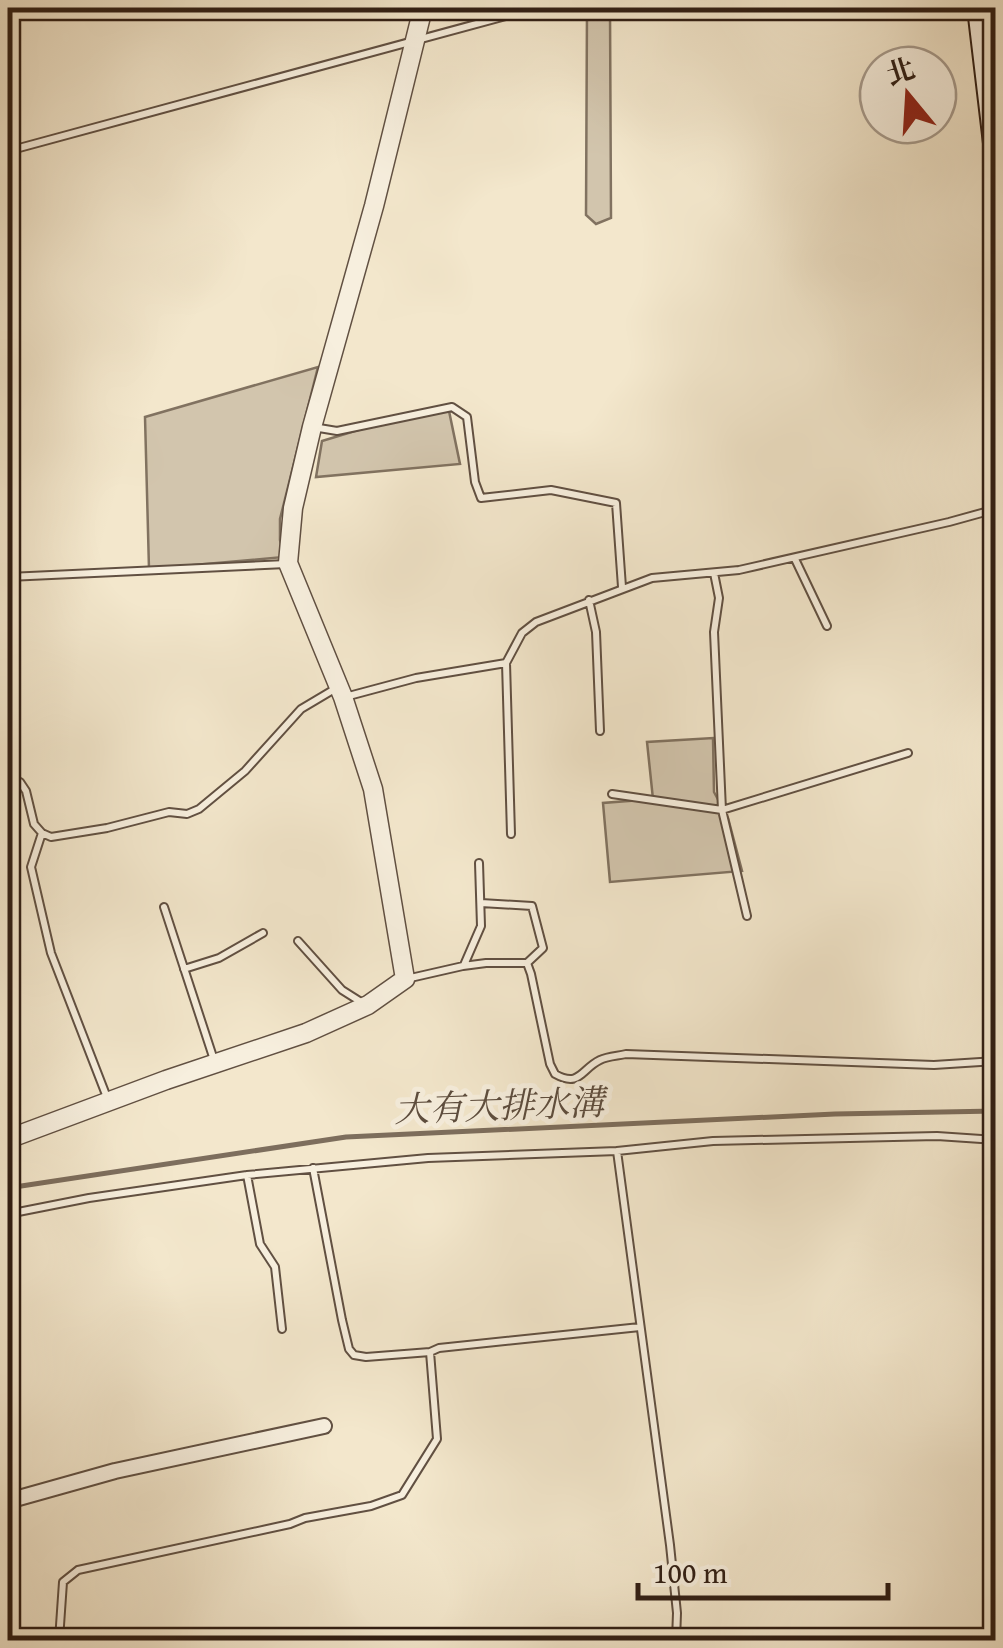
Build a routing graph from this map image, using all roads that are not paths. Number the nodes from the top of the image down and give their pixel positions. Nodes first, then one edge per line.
1 (422, 8) edge
2 (535, 8) edge
3 (978, 8) edge
4 (415, 41) junction
5 (8, 151) edge
6 (996, 160) edge
7 (312, 427) junction
8 (996, 509) edge
9 (794, 559) junction
10 (288, 564) junction
11 (714, 573) junction
12 (8, 577) edge
13 (622, 587) junction
14 (589, 600) junction
15 (828, 626) dead end
16 (506, 663) junction
17 (341, 692) junction
18 (600, 731) dead end
19 (908, 753) dead end
20 (8, 777) edge
21 (612, 794) dead end
22 (722, 810) junction
23 (42, 834) junction
24 (511, 834) dead end
25 (479, 863) dead end
26 (480, 903) junction
27 (164, 908) dead end
28 (747, 916) dead end
29 (263, 933) dead end
30 (298, 941) dead end
31 (526, 963) junction
32 (464, 966) junction
33 (184, 969) junction
34 (405, 979) junction
35 (368, 1006) junction
36 (996, 1061) edge
37 (215, 1063) junction
38 (108, 1101) junction
39 (8, 1139) edge
40 (996, 1140) edge
41 (617, 1151) junction
42 (313, 1168) junction
43 (247, 1175) junction
44 (8, 1214) edge
45 (640, 1328) junction
46 (282, 1329) dead end
47 (430, 1352) junction
48 (324, 1426) dead end
49 (8, 1501) edge
50 (59, 1640) edge
51 (676, 1640) edge

1 - 4 street
2 - 4 lane
3 - 6 main road
4 - 5 lane
4 - 7 street
7 - 10 street
7 - 13 lane
8 - 9 lane
9 - 11 lane
9 - 15 lane
10 - 12 lane
10 - 17 street
11 - 13 lane
11 - 22 lane
13 - 14 lane
14 - 16 lane
14 - 18 lane
16 - 17 lane
16 - 24 lane
17 - 23 lane
17 - 34 street
19 - 22 lane
20 - 23 lane
21 - 22 lane
22 - 28 lane
23 - 38 lane
25 - 26 lane
26 - 31 lane
26 - 32 lane
27 - 33 lane
29 - 33 lane
30 - 35 lane
31 - 32 lane
31 - 36 lane
32 - 34 lane
33 - 37 lane
34 - 35 street
35 - 37 street
37 - 38 street
38 - 39 street
40 - 41 lane
41 - 42 lane
41 - 45 lane
42 - 43 lane
42 - 47 lane
43 - 44 lane
43 - 46 lane
45 - 47 lane
45 - 51 lane
47 - 50 lane
48 - 49 street

